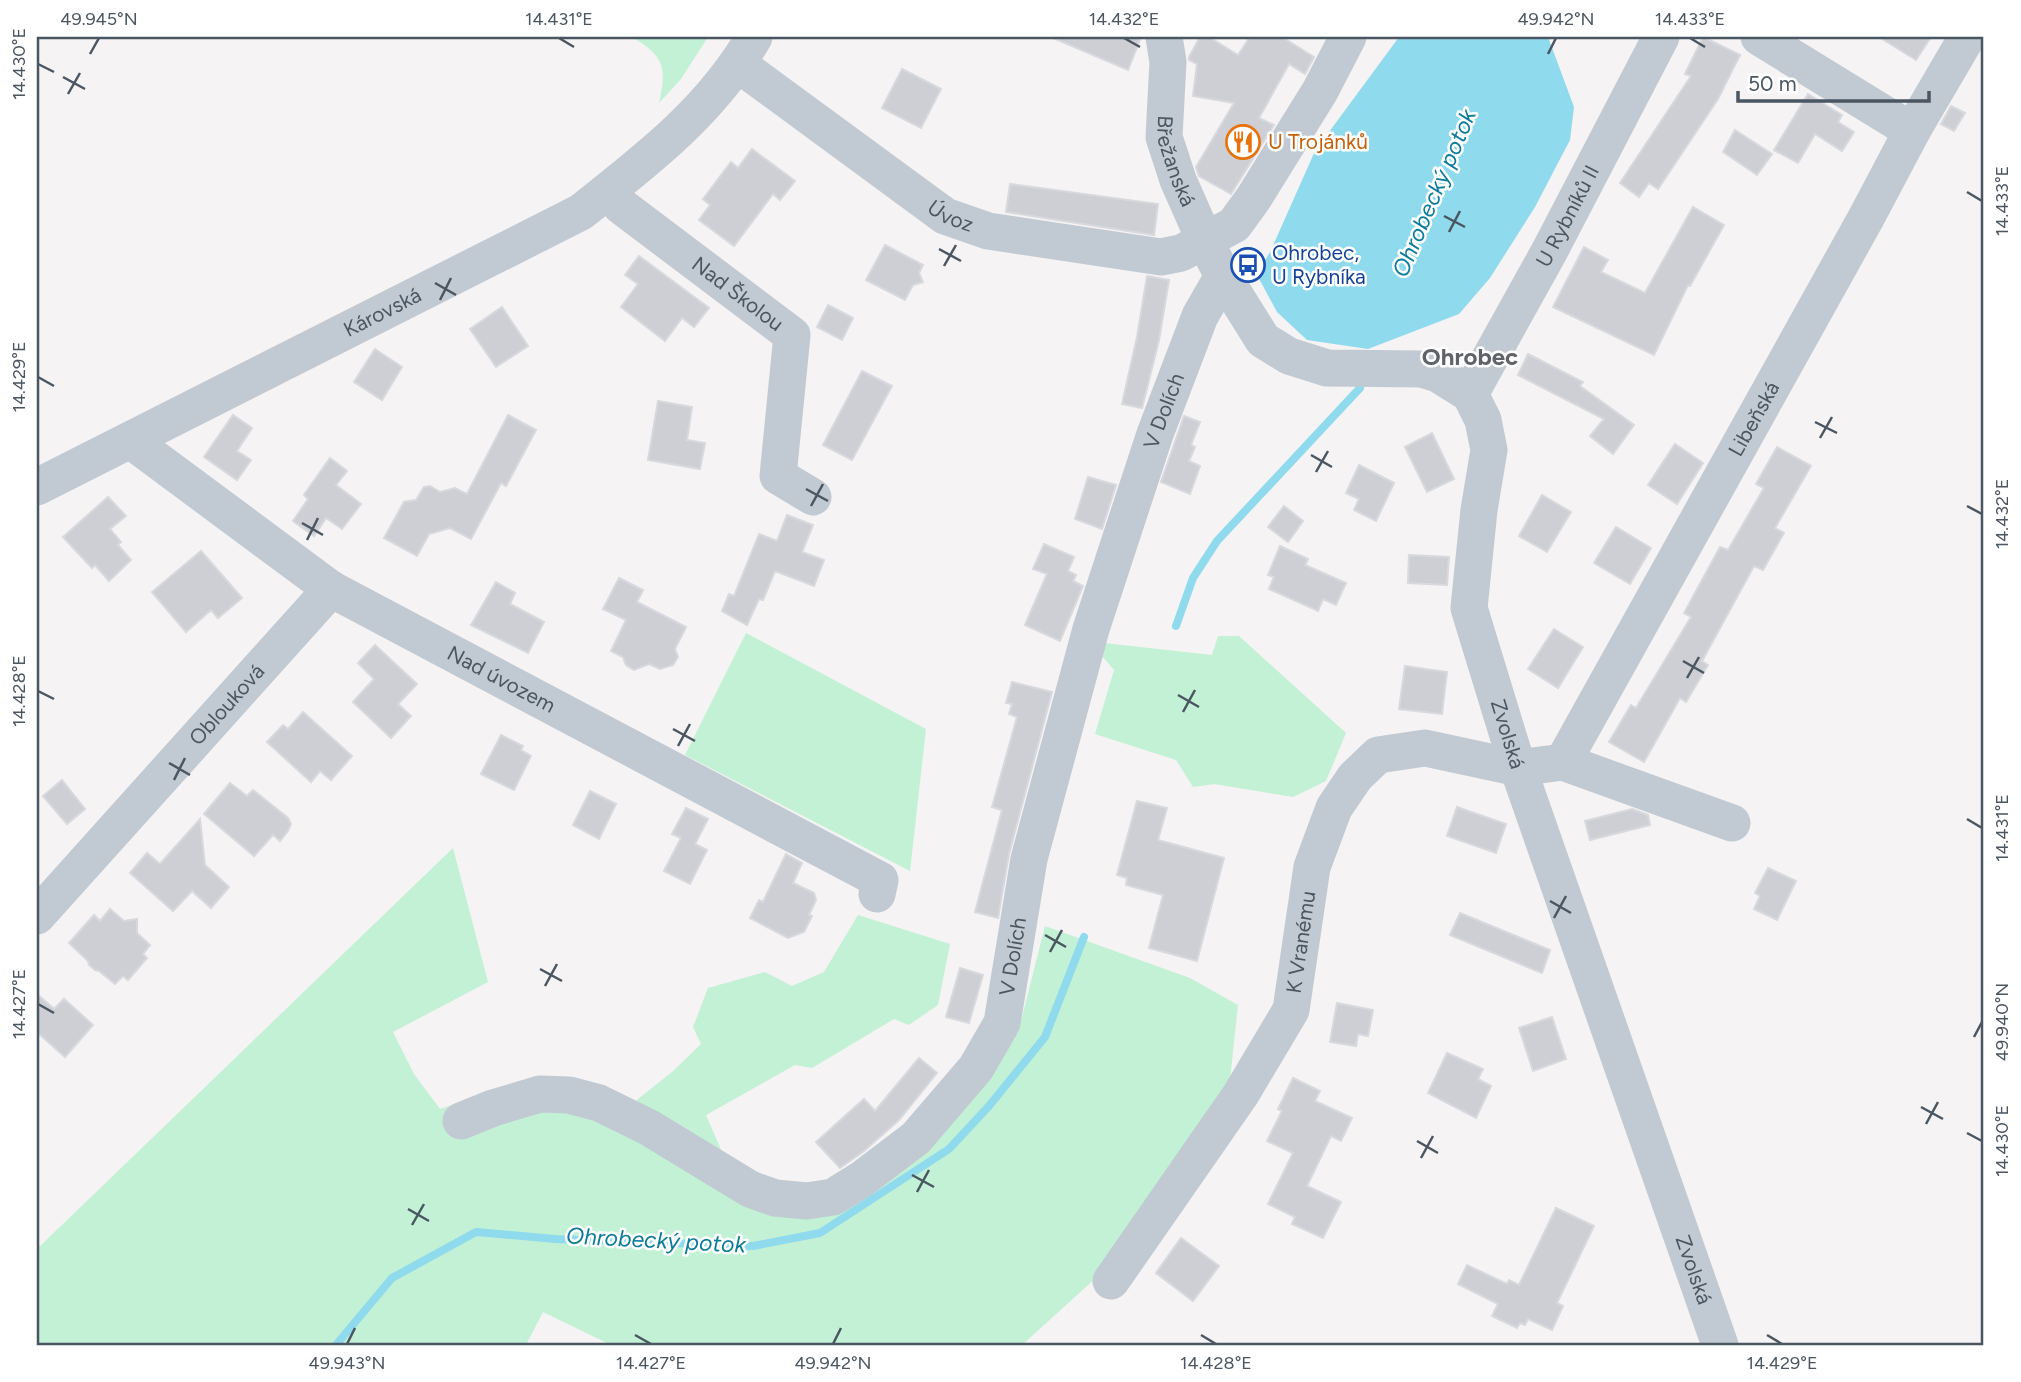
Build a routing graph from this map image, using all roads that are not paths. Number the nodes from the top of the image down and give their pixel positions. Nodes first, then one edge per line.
1 (1164, 37) edge
2 (1348, 37) edge
3 (1661, 37) edge
4 (1759, 37) edge
5 (1967, 37) edge
6 (746, 50) edge
7 (1912, 131) junction
8 (609, 190) junction
9 (1205, 241) junction
10 (1223, 276) junction
11 (1470, 394) junction
12 (130, 440) junction
13 (37, 487) edge
14 (813, 497) dead end
15 (331, 589) junction
16 (1563, 762) junction
17 (1518, 768) junction
18 (1732, 823) dead end
19 (877, 894) dead end
20 (37, 916) edge
21 (461, 1121) dead end
22 (1111, 1281) dead end
23 (1720, 1345) edge

1 - 9 street, Břežanská
2 - 9 street, Úvoz
3 - 11 street, U Rybníků II
4 - 7 street
5 - 7 street, Libeňská
6 - 8 street, Károvská
6 - 9 street, Úvoz
7 - 16 street, Libeňská
8 - 12 street, Károvská
8 - 14 street, Nad Školou
9 - 10 street, Břežanská
10 - 11 street
10 - 21 street, V Dolích
11 - 17 street, Zvolská
12 - 13 street, Károvská
12 - 15 street, Nad úvozem
15 - 19 street, Nad úvozem
15 - 20 street, Oblouková
16 - 17 street
16 - 18 street
17 - 22 street, K Vranému
17 - 23 street, Zvolská

